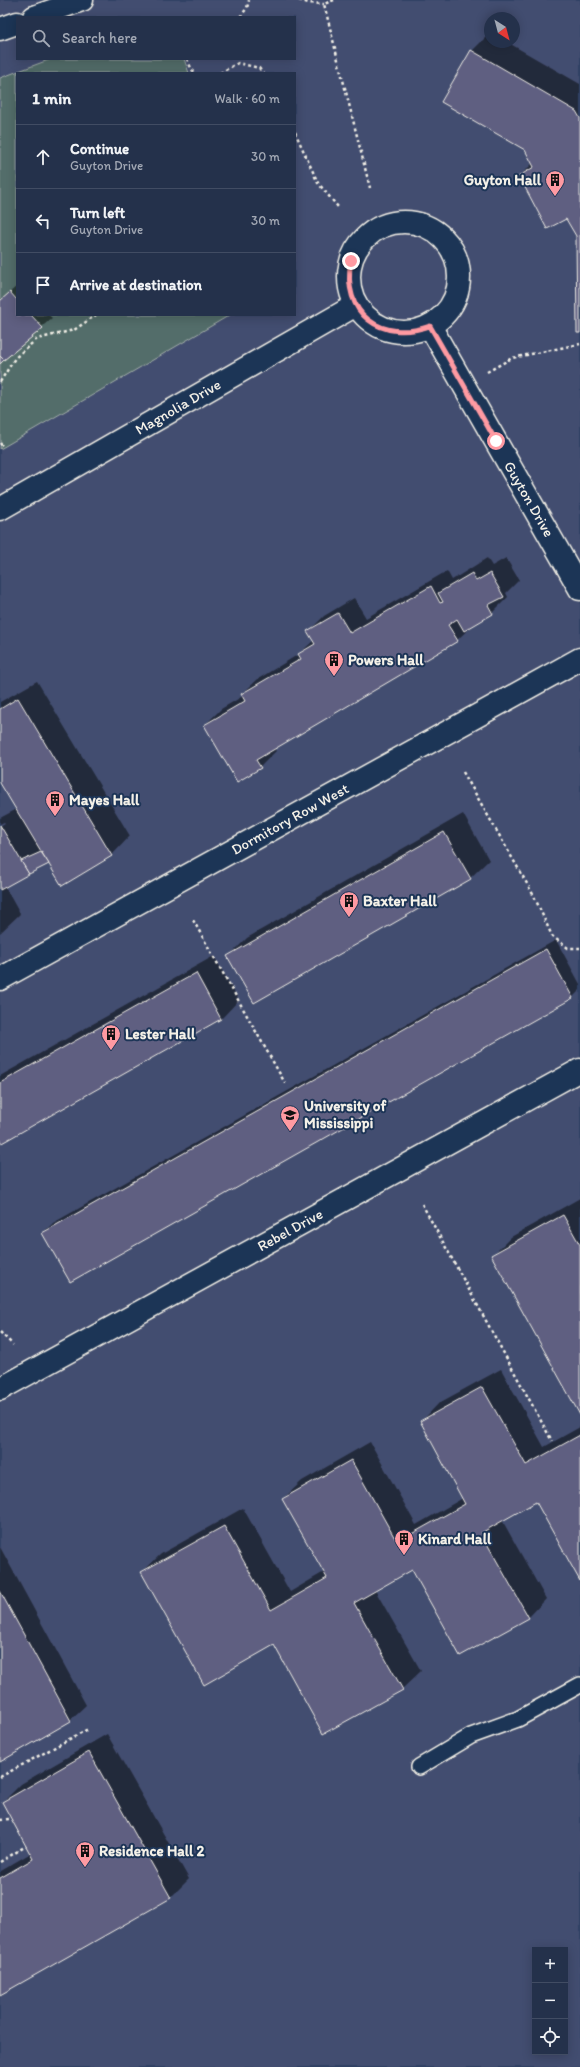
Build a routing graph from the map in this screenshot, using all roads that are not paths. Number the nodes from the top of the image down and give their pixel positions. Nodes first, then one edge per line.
1 (82, 0) edge
2 (37, 16) edge
3 (16, 23) edge
4 (0, 29) edge
5 (356, 305) junction
6 (430, 326) junction
7 (0, 510) edge
8 (580, 590) edge
9 (580, 660) edge
10 (0, 979) edge
11 (580, 1070) edge
12 (0, 1389) edge
13 (580, 1685) edge
14 (419, 1767) dead end

1 - 2 street
3 - 4 street
5 - 6 street
5 - 6 street
5 - 7 street, Magnolia Drive
6 - 8 street, Guyton Drive
9 - 10 street, Dormitory Row West
11 - 12 street, Rebel Drive
13 - 14 lane

